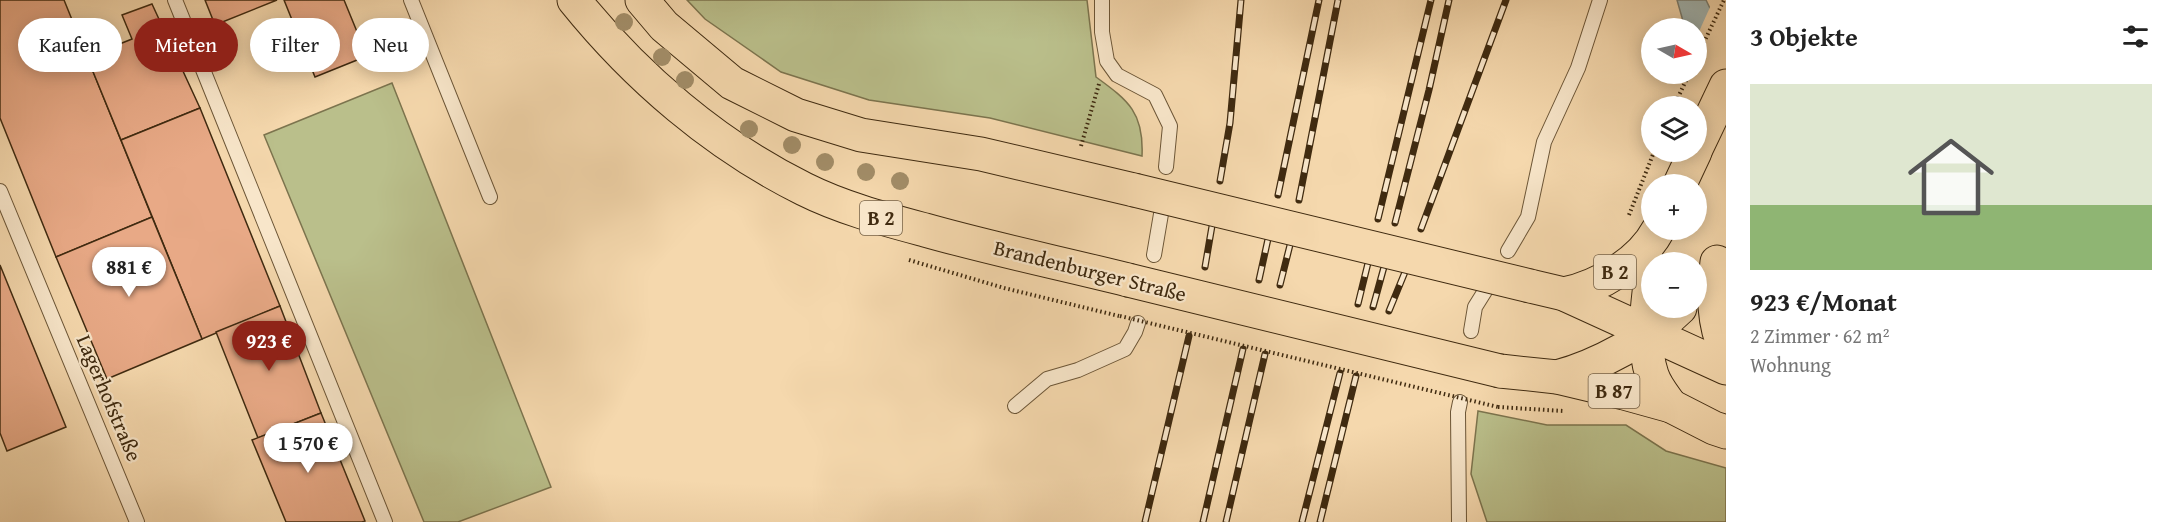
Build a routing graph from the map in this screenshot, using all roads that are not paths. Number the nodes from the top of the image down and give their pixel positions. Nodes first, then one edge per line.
1 (175, 0) edge
2 (411, 0) edge
3 (574, 0) edge
4 (642, 0) edge
5 (1102, 0) edge
6 (1600, 0) edge
7 (1726, 86) edge
8 (1707, 125) edge
9 (1166, 167) dead end
10 (0, 191) edge
11 (490, 197) dead end
12 (1161, 214) dead end
13 (1656, 242) edge
14 (1508, 251) dead end
15 (1721, 253) edge
16 (1154, 255) dead end
17 (1707, 274) edge
18 (1485, 291) dead end
19 (1564, 294) junction
20 (1647, 318) edge
21 (1667, 318) edge
22 (1138, 323) dead end
23 (1471, 331) dead end
24 (1647, 333) junction
25 (1726, 352) edge
26 (1726, 368) edge
27 (1557, 377) junction
28 (1460, 402) dead end
29 (1016, 406) dead end
30 (1671, 406) junction
31 (1726, 432) edge
32 (137, 522) edge
33 (385, 522) edge
34 (1459, 522) edge

1 - 33 lane
2 - 11 lane
3 - 27 main road, Brandenburger Straße / B 2, bridge
4 - 19 main road, B 2, bridge
5 - 9 lane
6 - 14 lane
7 - 8 main road
10 - 32 lane, Lagerhofstraße
12 - 16 lane
13 - 19 main road, B 2
15 - 17 main road
15 - 25 main road
18 - 23 lane
19 - 24 main road
20 - 24 main road, Brandenburger Straße
21 - 24 main road, B 2
22 - 29 lane
24 - 26 main road
24 - 27 main road, B 2
24 - 30 main road, Brandenburger Straße
27 - 30 main road, Brandenburger Straße / B 87
28 - 34 lane
30 - 31 main road, Brandenburger Straße

